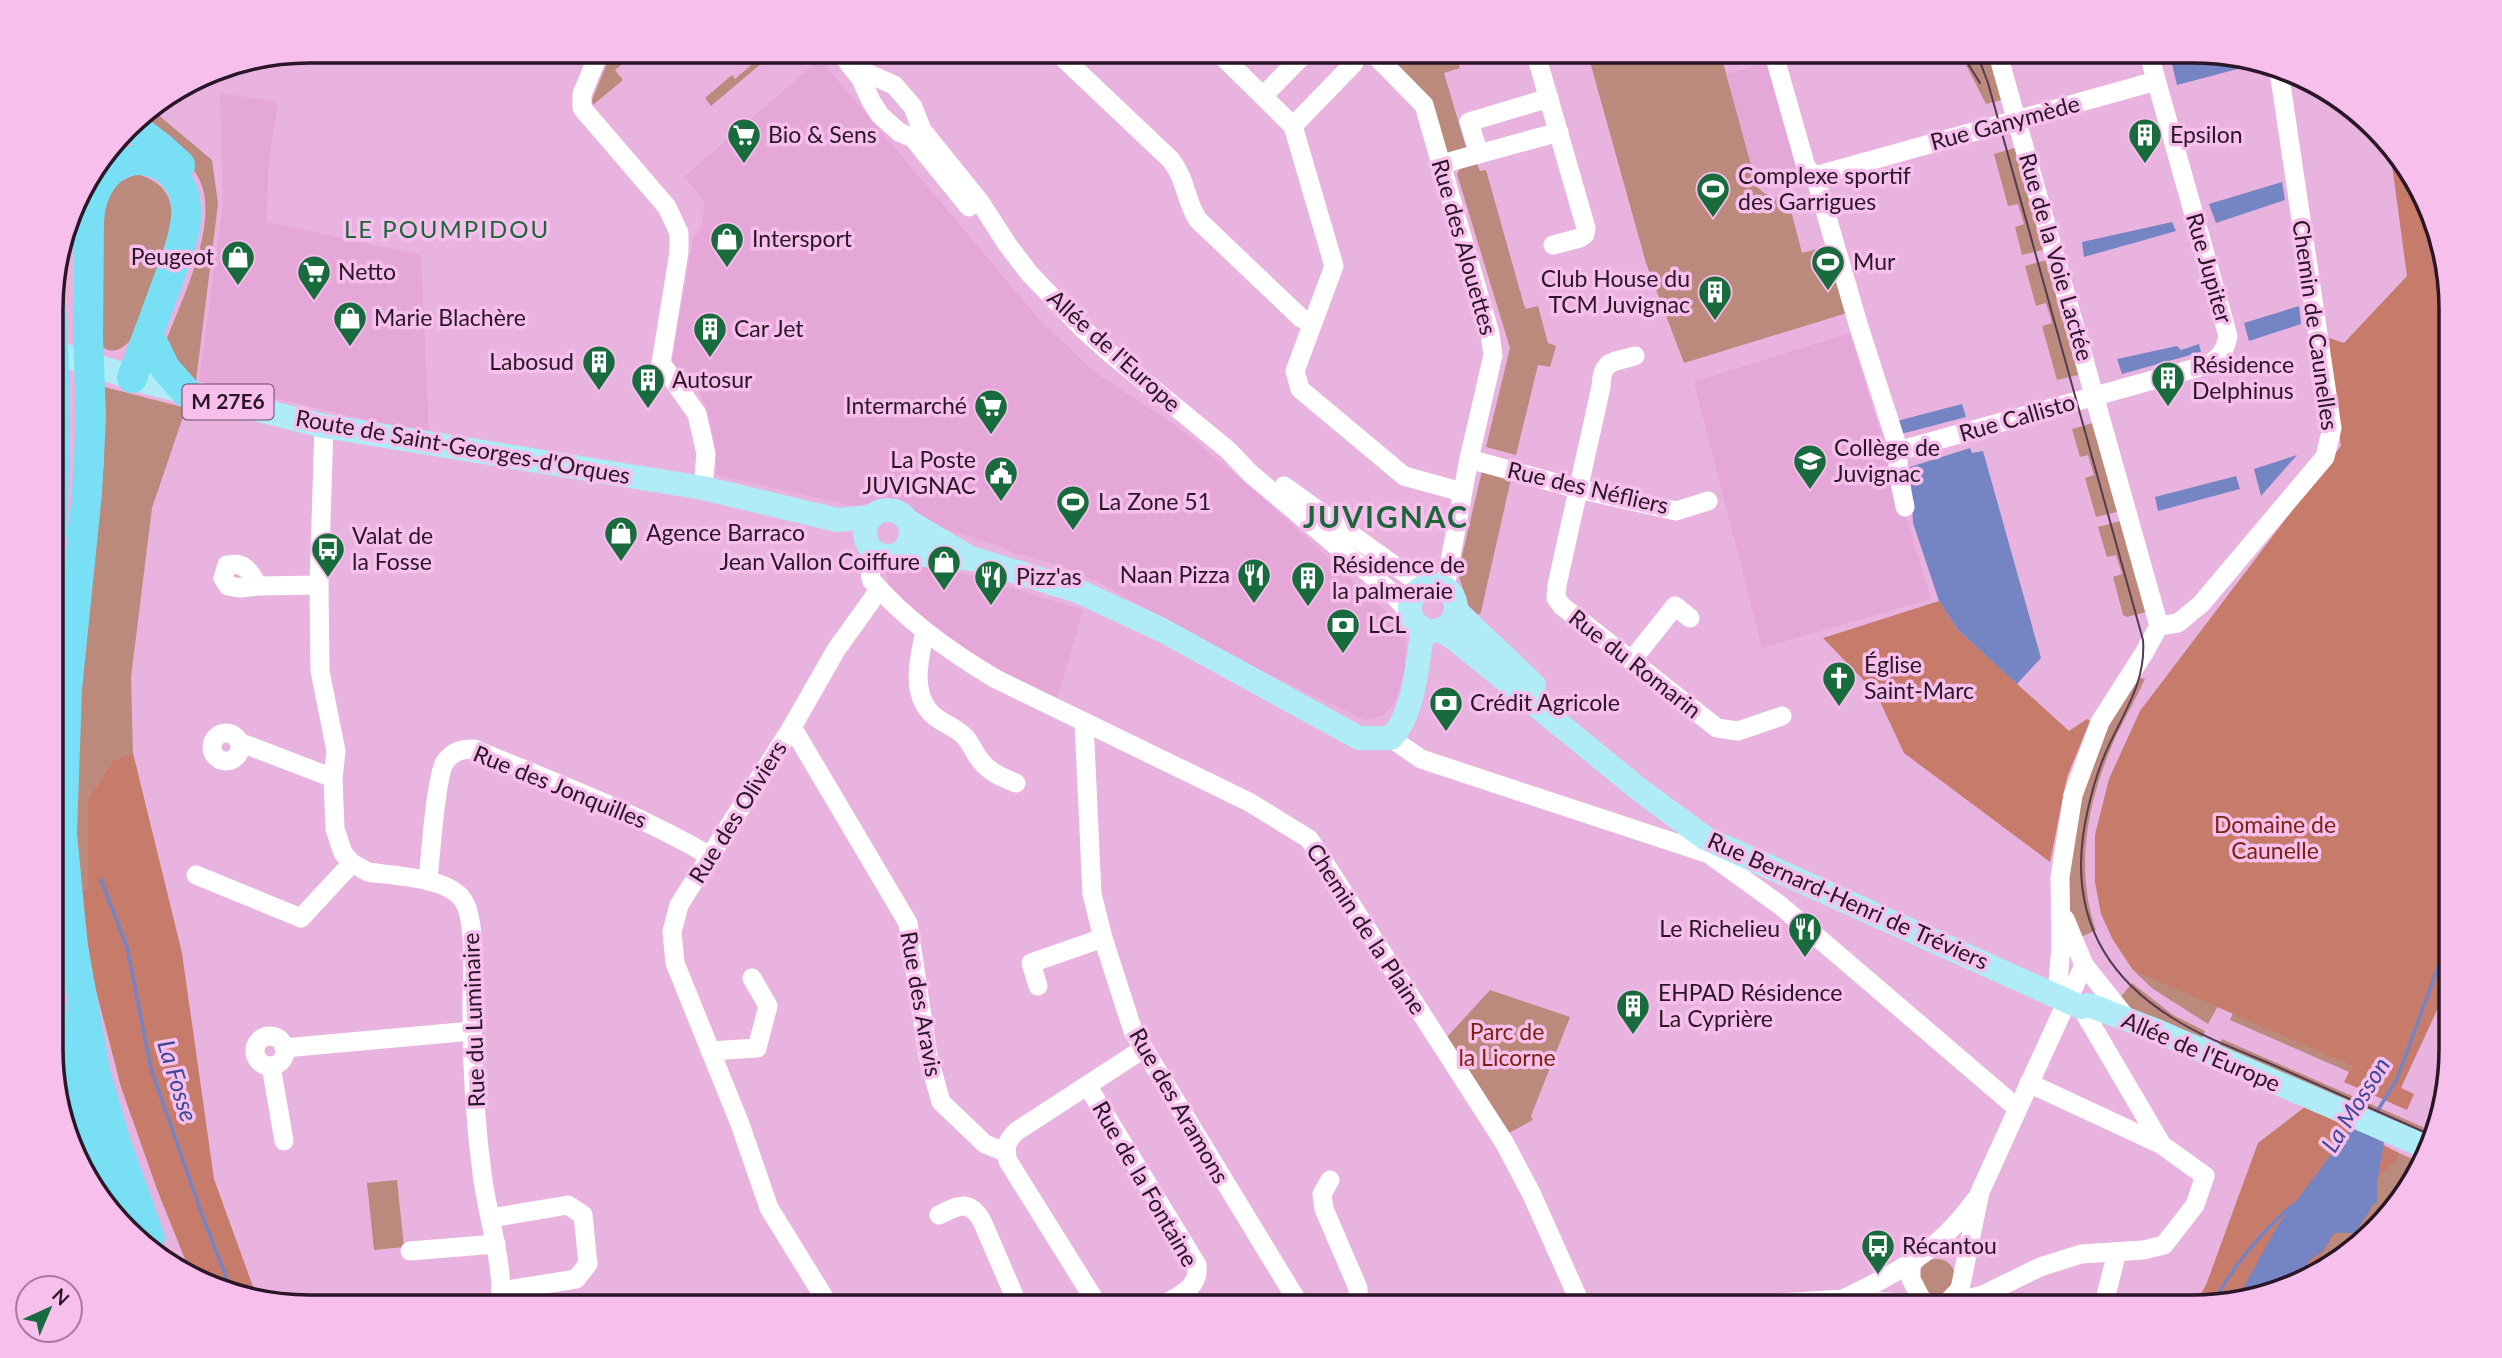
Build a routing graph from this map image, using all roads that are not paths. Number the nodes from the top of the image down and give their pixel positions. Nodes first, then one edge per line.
1 (1295, 63) edge
2 (1354, 63) edge
3 (1372, 63) edge
4 (1539, 63) edge
5 (1776, 63) edge
6 (2001, 63) edge
7 (2151, 63) edge
8 (595, 64) edge
9 (850, 64) edge
10 (1069, 64) edge
11 (1230, 64) edge
12 (2280, 79) edge
13 (2156, 81) junction
14 (876, 87) junction
15 (1264, 96) junction
16 (1549, 98) junction
17 (2018, 120) junction
18 (1293, 126) junction
19 (912, 127) junction
20 (139, 131) edge
21 (1559, 132) junction
22 (1479, 154) junction
23 (1442, 164) junction
24 (1815, 176) junction
25 (1553, 245) dead end
26 (70, 252) edge
27 (1312, 323) junction
28 (152, 338) junction
29 (64, 355) edge
30 (1635, 356) dead end
31 (121, 375) junction
32 (187, 393) junction
33 (2094, 396) junction
34 (324, 426) junction
35 (1898, 448) junction
36 (1228, 450) junction
37 (1469, 459) junction
38 (703, 488) junction
39 (1578, 489) junction
40 (1462, 492) junction
41 (1708, 501) dead end
42 (1905, 507) dead end
43 (908, 521) junction
44 (871, 537) junction
45 (901, 553) junction
46 (974, 559) junction
47 (318, 584) junction
48 (258, 586) dead end
49 (1438, 587) junction
50 (879, 590) junction
51 (1690, 618) dead end
52 (1433, 621) junction
53 (2159, 626) junction
54 (925, 632) junction
55 (64, 637) edge
56 (1632, 660) junction
57 (1782, 716) dead end
58 (1084, 722) junction
59 (792, 727) junction
60 (1391, 738) junction
61 (239, 742) dead end
62 (333, 778) junction
63 (1016, 783) dead end
64 (63, 795) edge
65 (63, 848) edge
66 (710, 856) junction
67 (352, 863) junction
68 (196, 875) dead end
69 (428, 881) junction
70 (2060, 905) junction
71 (1103, 938) junction
72 (63, 957) edge
73 (2084, 965) junction
74 (752, 978) dead end
75 (1038, 986) dead end
76 (2074, 997) junction
77 (2129, 1021) junction
78 (472, 1031) junction
79 (1143, 1049) junction
80 (63, 1051) edge
81 (710, 1051) junction
82 (2029, 1083) junction
83 (1087, 1085) junction
84 (68, 1098) edge
85 (2017, 1108) junction
86 (284, 1141) dead end
87 (2418, 1144) edge
88 (2162, 1145) junction
89 (1005, 1152) junction
90 (100, 1178) edge
91 (1330, 1180) dead end
92 (1980, 1192) junction
93 (111, 1194) edge
94 (939, 1215) dead end
95 (491, 1218) junction
96 (148, 1235) edge
97 (148, 1235) edge
98 (496, 1244) junction
99 (1933, 1248) junction
100 (410, 1251) dead end
101 (2117, 1252) junction
102 (1911, 1264) junction
103 (1964, 1268) junction
104 (1293, 1294) edge
105 (1358, 1294) edge
106 (1576, 1294) edge
107 (1852, 1294) edge
108 (1927, 1294) edge
109 (1953, 1294) edge
110 (1985, 1294) edge
111 (2106, 1294) edge
112 (501, 1295) edge
113 (516, 1295) edge
114 (822, 1295) edge
115 (1013, 1295) edge
116 (1091, 1295) edge
117 (1181, 1295) edge

1 - 15 street
2 - 18 street
3 - 23 street, Rue des Alouettes
4 - 16 street
5 - 24 street
6 - 17 street, Rue de la Voie Lactée
7 - 13 street, Rue Jupiter
8 - 38 street
9 - 14 street, Allée de l'Europe
10 - 27 street
11 - 15 street
12 - 53 street, Chemin de Caunelles
13 - 17 street, Rue Ganymède
13 - 33 street, Rue Jupiter
14 - 19 street, Allée de l'Europe
14 - 19 street, Allée de l'Europe
15 - 18 street
16 - 21 street
16 - 22 street
17 - 24 street, Rue Ganymède
17 - 33 street, Rue de la Voie Lactée
18 - 27 street
19 - 36 street, Allée de l'Europe
20 - 28 highway
21 - 22 street
21 - 25 street
22 - 23 street
23 - 37 street, Rue des Alouettes
24 - 35 street
26 - 55 highway
27 - 40 street
28 - 31 highway
28 - 32 highway
28 - 64 highway
29 - 31 main road, Route de Saint-Georges-d'Orques / M 27E6
30 - 39 street
31 - 32 main road, Route de Saint-Georges-d'Orques / M 27E6
32 - 34 main road, Route de Saint-Georges-d'Orques / M 27E6
33 - 35 street, Rue Callisto
33 - 53 street, Rue de la Voie Lactée
34 - 38 main road, Route de Saint-Georges-d'Orques
34 - 47 street
35 - 42 street
36 - 49 street, Allée de l'Europe
36 - 52 street, Allée de l'Europe
37 - 39 street, Rue des Néfliers
37 - 40 street, Rue des Alouettes
38 - 44 main road, Route de Saint-Georges-d'Orques
39 - 41 street, Rue des Néfliers
39 - 56 street, Rue du Romarin
40 - 49 street, Rue des Alouettes
43 - 44 main road
43 - 45 main road
43 - 46 main road
44 - 45 main road
44 - 50 street
45 - 46 main road
46 - 60 main road
47 - 48 street
47 - 62 street
49 - 52 main road
49 - 52 main road
50 - 54 street, Chemin de la Plaine
50 - 59 street, Rue des Oliviers
51 - 56 street
52 - 60 main road
52 - 76 main road, Rue Bernard-Henri de Tréviers
53 - 70 street
54 - 58 street, Chemin de la Plaine
54 - 63 street
56 - 57 street, Rue du Romarin
58 - 71 street, Rue des Aramons
58 - 106 street, Chemin de la Plaine
59 - 66 street, Rue des Oliviers
59 - 89 street, Rue des Aravis
60 - 85 street
61 - 62 street
62 - 67 street
65 - 96 highway
66 - 69 street, Rue des Jonquilles
66 - 81 street, Rue des Oliviers
67 - 68 street
67 - 69 street, Rue du Luminaire
69 - 78 street, Rue du Luminaire
70 - 73 street
70 - 76 street
71 - 75 street
71 - 79 street, Rue des Aramons
72 - 97 highway
73 - 76 street
73 - 77 street
74 - 81 street
76 - 77 main road, Allée de l'Europe
76 - 82 street
76 - 88 street
77 - 87 main road, Allée de l'Europe
78 - 86 street
78 - 95 street, Rue du Luminaire
79 - 83 street, Rue de la Fontaine
79 - 104 street, Rue des Aramons
80 - 93 highway
81 - 114 street, Rue des Oliviers
82 - 85 street
82 - 88 street
83 - 89 street, Rue de la Fontaine
83 - 117 street, Rue de la Fontaine
84 - 90 highway
85 - 92 street
88 - 101 street
89 - 116 street
91 - 105 street
92 - 99 street
92 - 103 street
94 - 115 street
95 - 98 street, Rue du Luminaire
95 - 113 street
98 - 100 street
98 - 112 street, Rue du Luminaire
99 - 102 street
99 - 103 street
101 - 110 street
101 - 111 street
102 - 107 street
102 - 108 street
103 - 109 street

